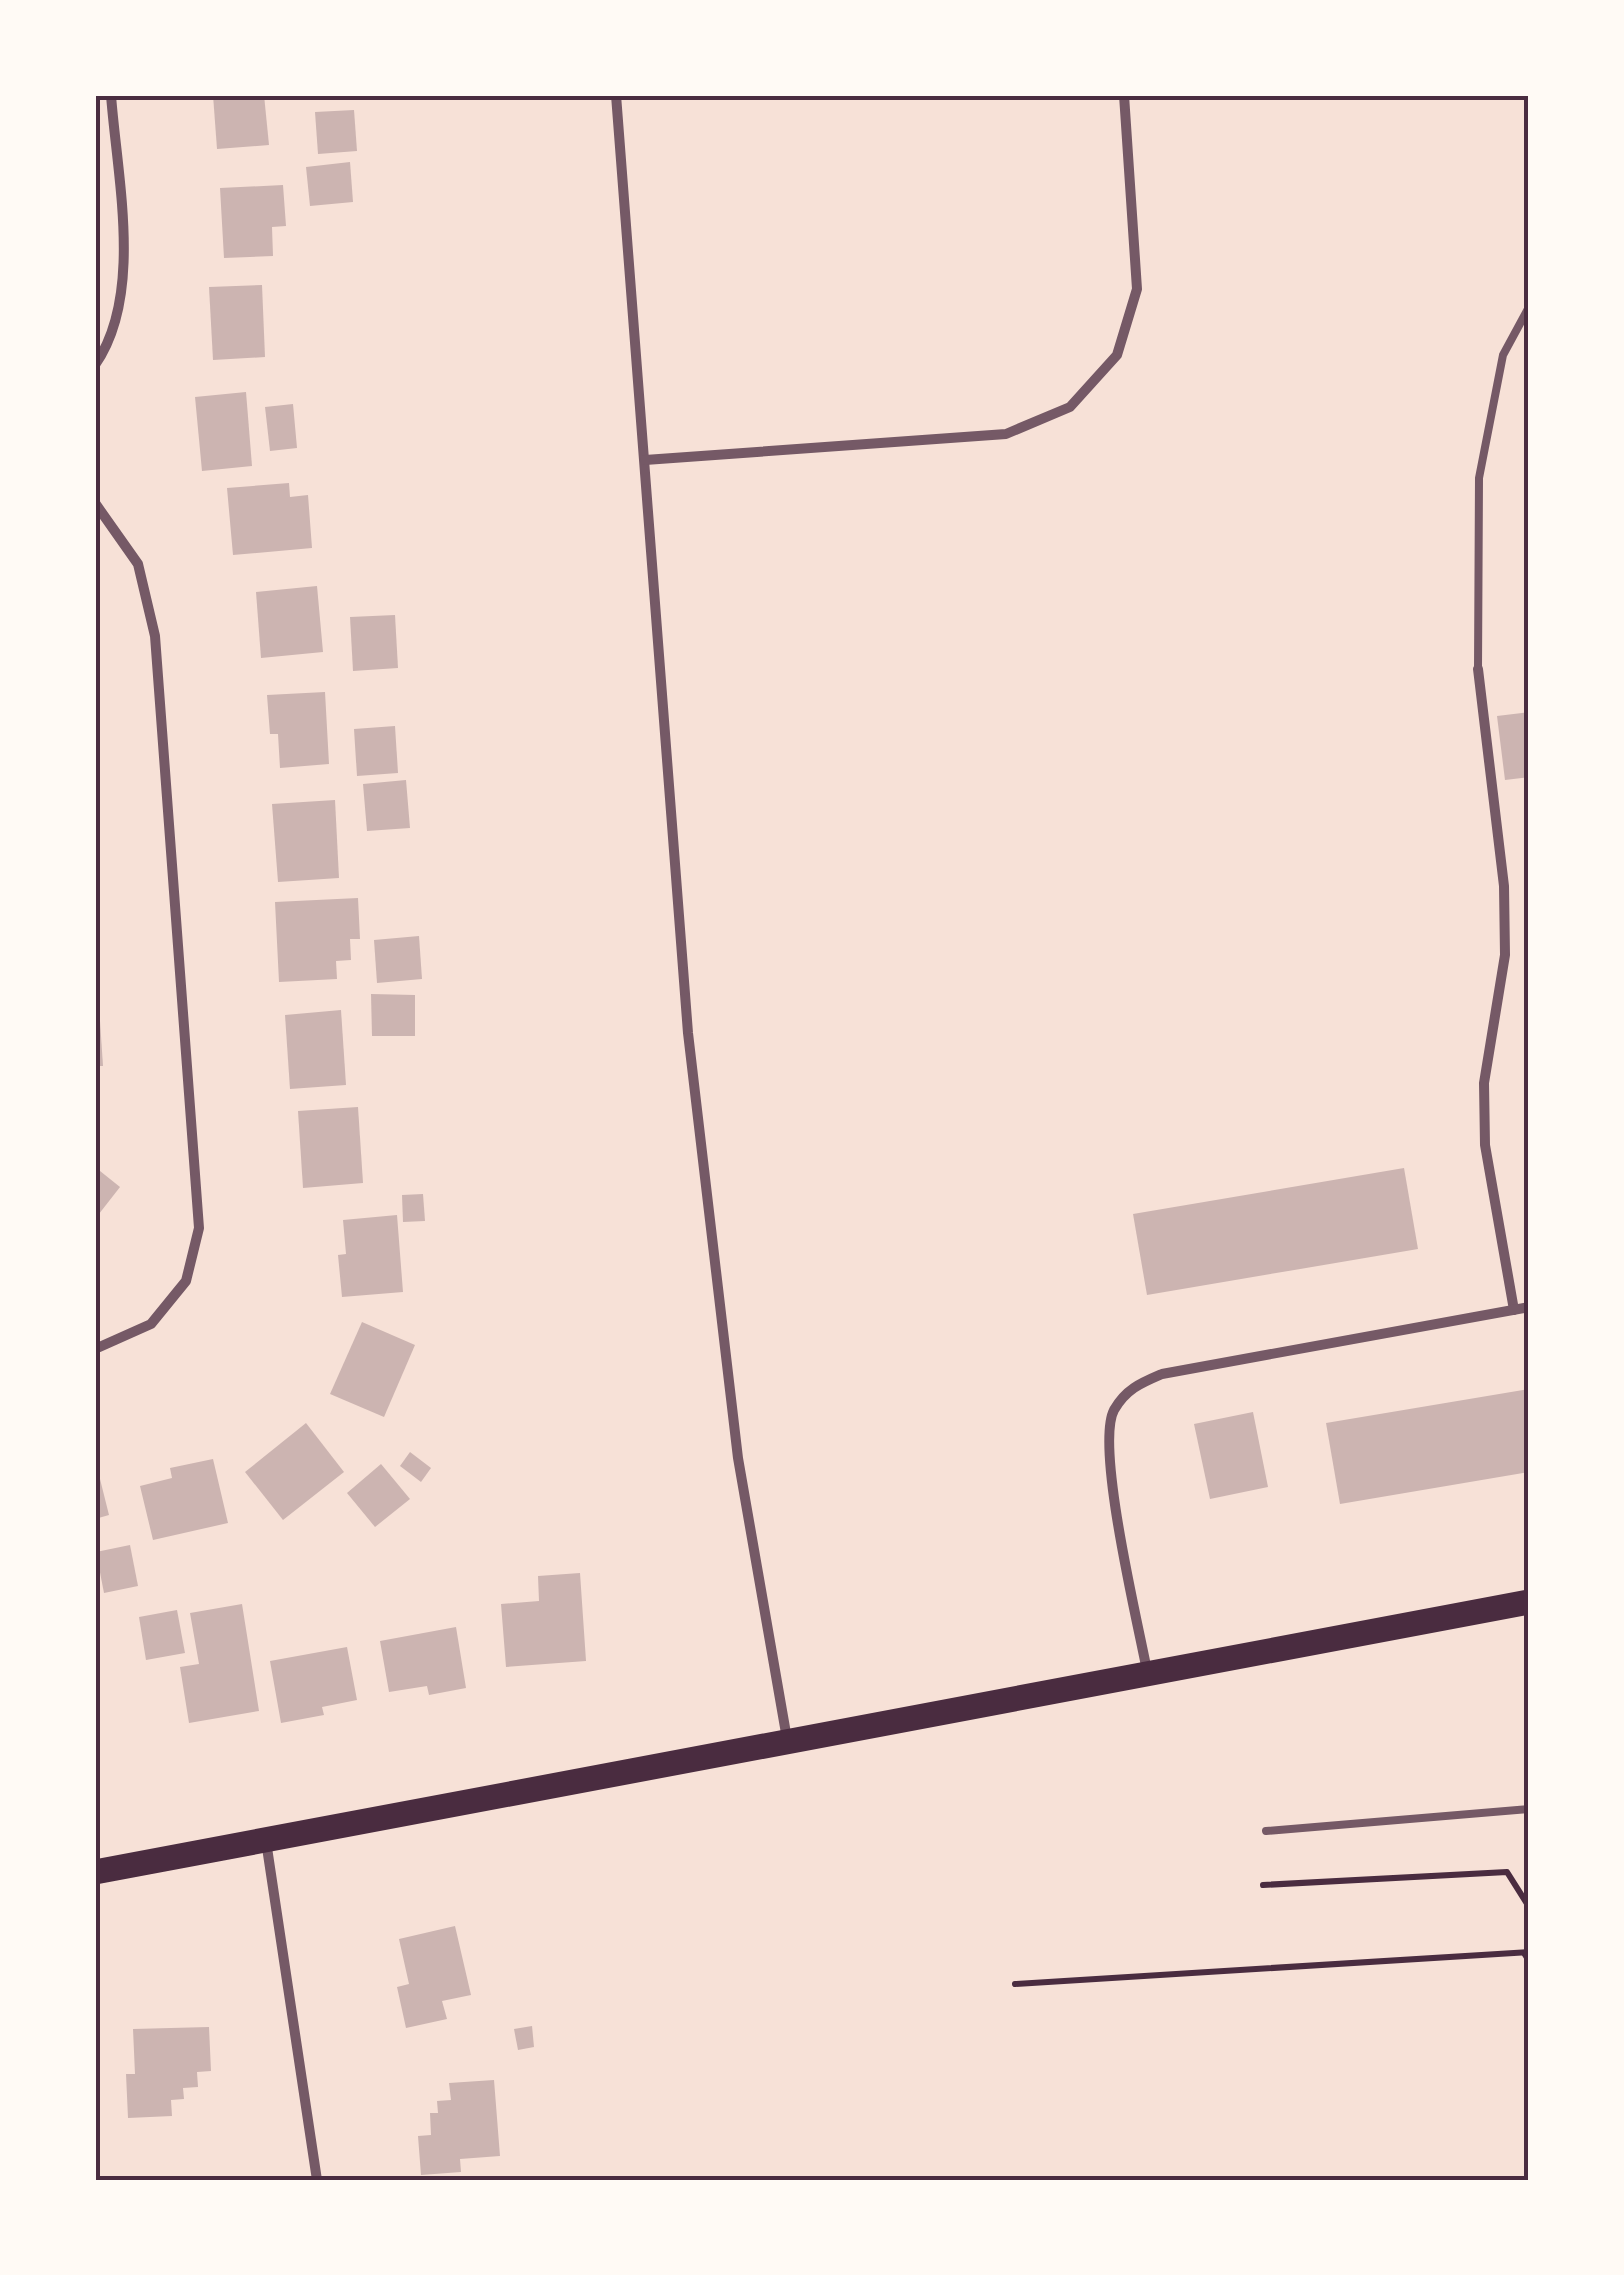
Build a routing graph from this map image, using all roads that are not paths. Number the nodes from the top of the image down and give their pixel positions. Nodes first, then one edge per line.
1 (111, 95) edge
2 (616, 95) edge
3 (1124, 95) edge
4 (1529, 307) edge
5 (95, 365) edge
6 (645, 460) junction
7 (95, 503) edge
8 (1478, 669) joint
9 (1529, 1307) edge
10 (1514, 1310) junction
11 (95, 1349) edge
12 (1529, 1602) edge
13 (1147, 1672) junction
14 (787, 1739) junction
15 (1529, 1809) edge
16 (1266, 1831) dead end
17 (266, 1841) junction
18 (95, 1872) edge
19 (318, 2180) edge

1 - 5 street
2 - 6 street
3 - 6 street
4 - 8 lane
6 - 14 street
7 - 11 street
8 - 10 street
9 - 10 street
10 - 13 street
12 - 13 main road
13 - 14 main road
14 - 17 main road
15 - 16 lane
17 - 18 main road
17 - 19 street

